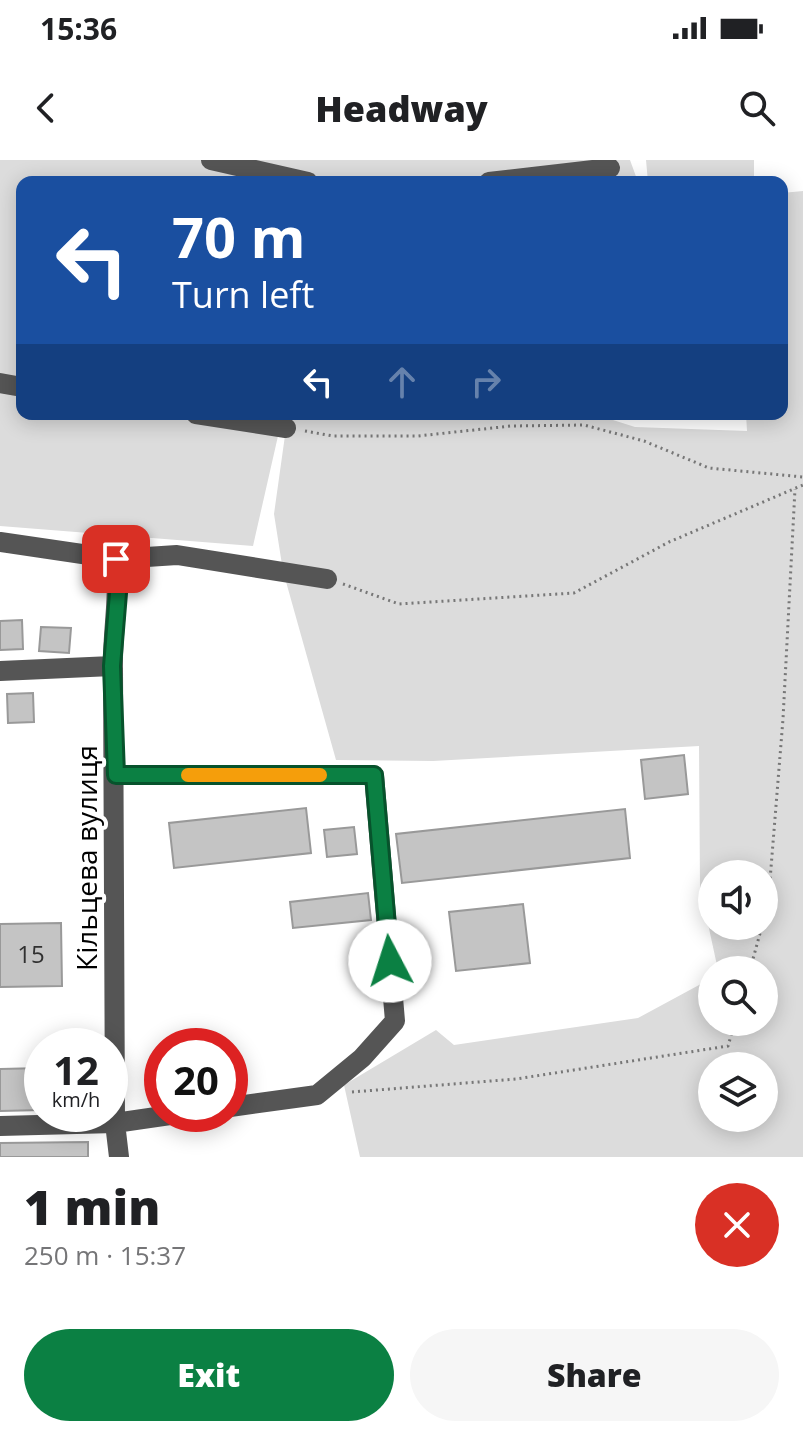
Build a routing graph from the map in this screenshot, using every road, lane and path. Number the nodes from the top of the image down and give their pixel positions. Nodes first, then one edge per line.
1 (211, 160) edge
2 (610, 168) dead end
3 (282, 176) edge
4 (541, 176) edge
5 (235, 420) edge
6 (286, 428) joint
7 (803, 477) edge
8 (803, 485) edge
9 (795, 489) junction
10 (0, 542) edge
11 (116, 559) junction
12 (327, 579) joint
13 (112, 666) junction
14 (0, 671) edge
15 (116, 775) junction
16 (772, 860) edge
17 (115, 1028) edge
18 (731, 1036) edge
19 (348, 1092) dead end
20 (248, 1105) edge
21 (24, 1125) edge
22 (0, 1126) edge
23 (116, 1132) edge
24 (119, 1157) edge

1 - 3 street
2 - 4 street
5 - 6 street
6 - 7 path
8 - 9 path
9 - 12 path
9 - 16 path
10 - 11 street
11 - 12 street
11 - 13 street, Кільцева вулиця
13 - 14 street
13 - 15 street, Кільцева вулиця
15 - 17 street, Кільцева вулиця
15 - 20 street
18 - 19 path
21 - 22 street
23 - 24 street, Кільцева вулиця

